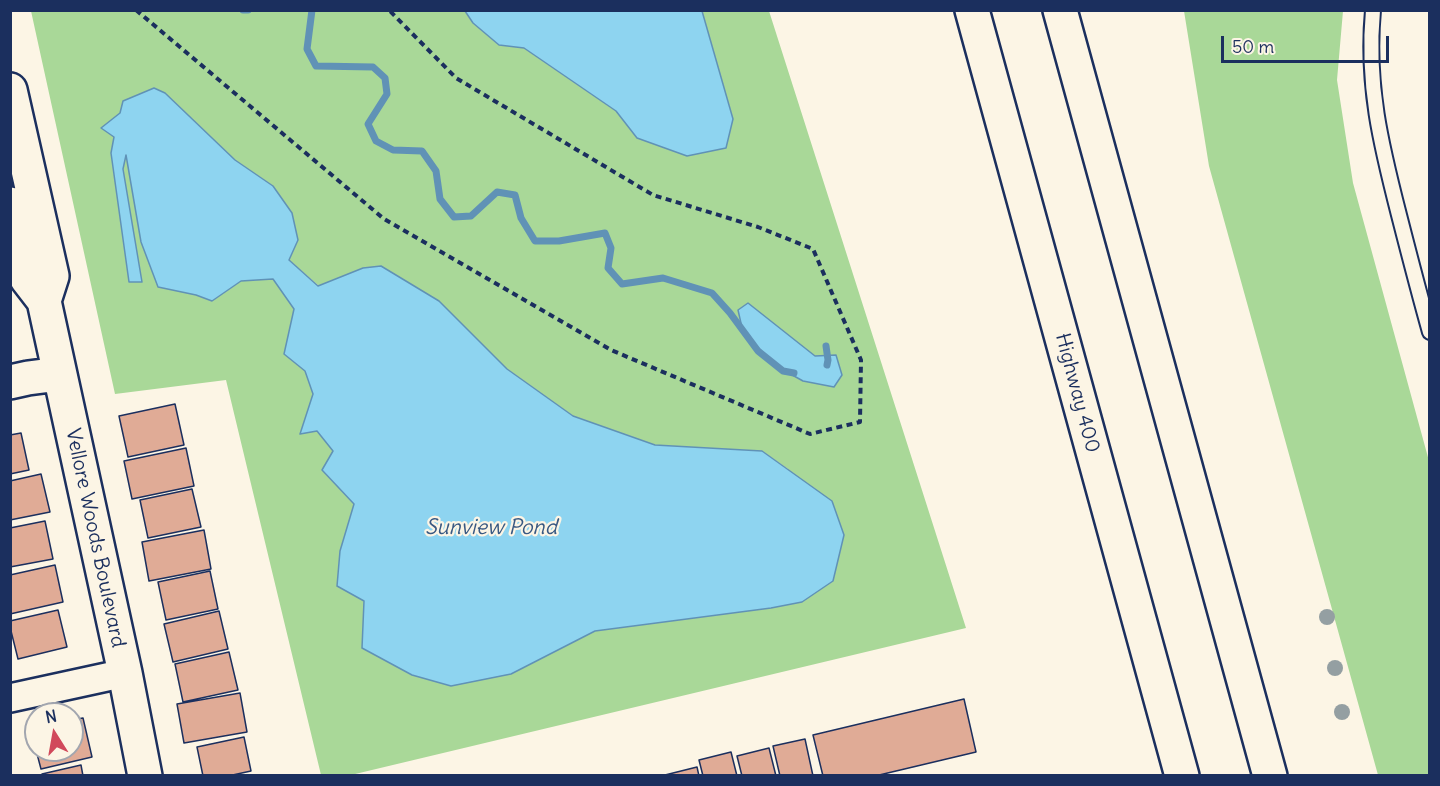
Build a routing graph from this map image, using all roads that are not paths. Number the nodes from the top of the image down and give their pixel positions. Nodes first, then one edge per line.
1 (972, 10) edge
2 (1060, 10) edge
3 (1373, 10) edge
4 (10, 90) edge
5 (10, 204) edge
6 (44, 301) junction
7 (1430, 332) edge
8 (59, 374) junction
9 (10, 382) edge
10 (125, 673) junction
11 (10, 699) edge
12 (1249, 700) junction
13 (145, 776) edge
14 (1182, 776) edge
15 (1269, 776) edge
16 (1289, 776) edge

1 - 14 main road, Highway 400
2 - 12 main road
3 - 7 lane
4 - 6 main road, Vellore Woods Boulevard
5 - 6 main road, Vellore Woods Boulevard
6 - 8 main road, Vellore Woods Boulevard
8 - 9 main road
8 - 10 main road, Vellore Woods Boulevard
10 - 11 street
10 - 13 main road, Vellore Woods Boulevard
12 - 15 main road
12 - 16 main road

